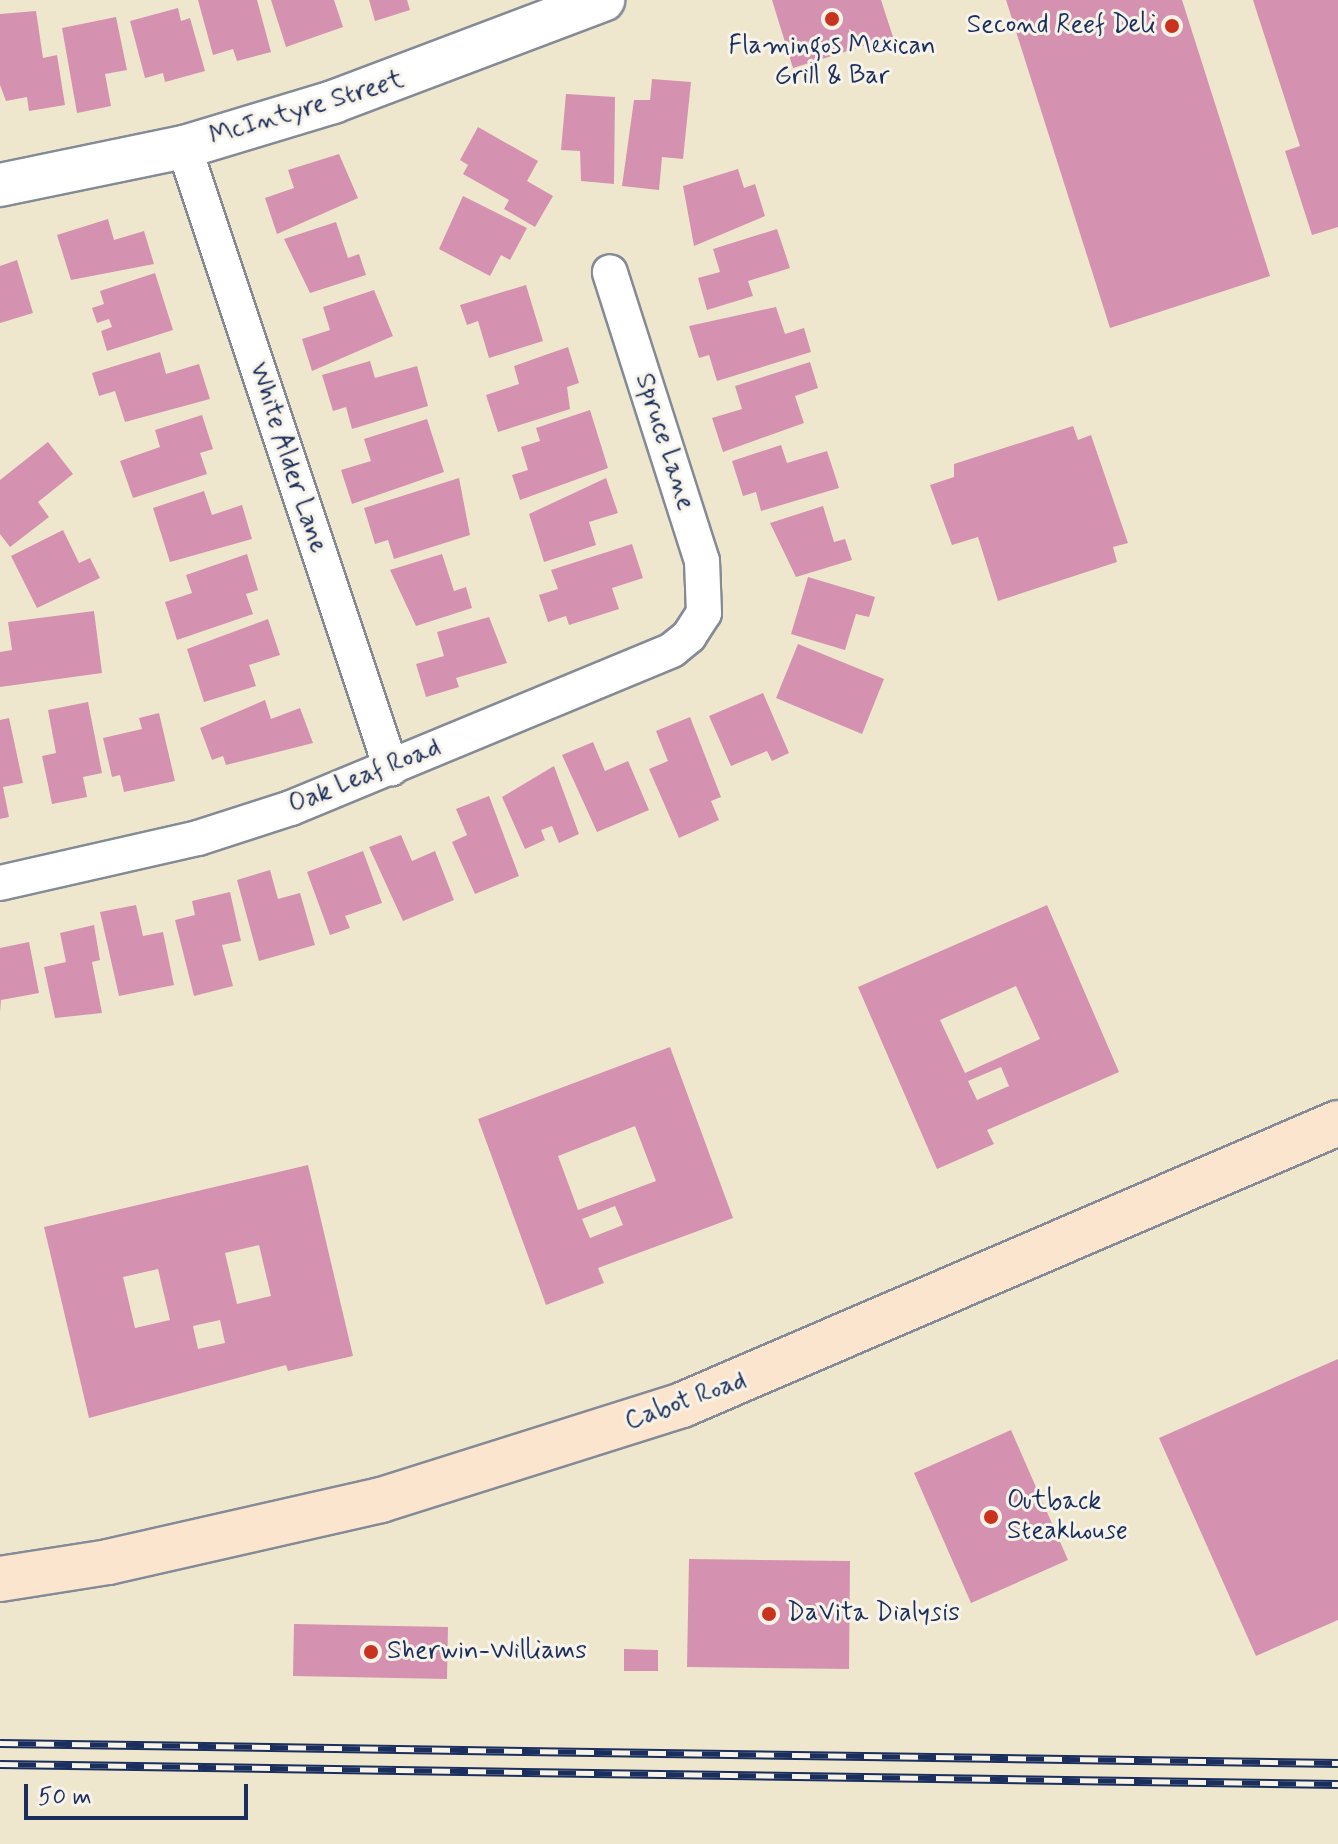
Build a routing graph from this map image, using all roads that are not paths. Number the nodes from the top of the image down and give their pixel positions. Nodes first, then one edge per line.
1 (603, 0) edge
2 (184, 147) junction
3 (0, 185) edge
4 (610, 272) dead end
5 (704, 613) joint
6 (391, 768) junction
7 (0, 883) edge
8 (1338, 1123) edge
9 (0, 1579) edge

1 - 2 street, McIntyre Street
2 - 3 street, McIntyre Street
2 - 6 street, White Alder Lane
4 - 5 street, Spruce Lane
5 - 6 street, Oak Leaf Road
6 - 7 street, Oak Leaf Road
8 - 9 main road, Cabot Road

